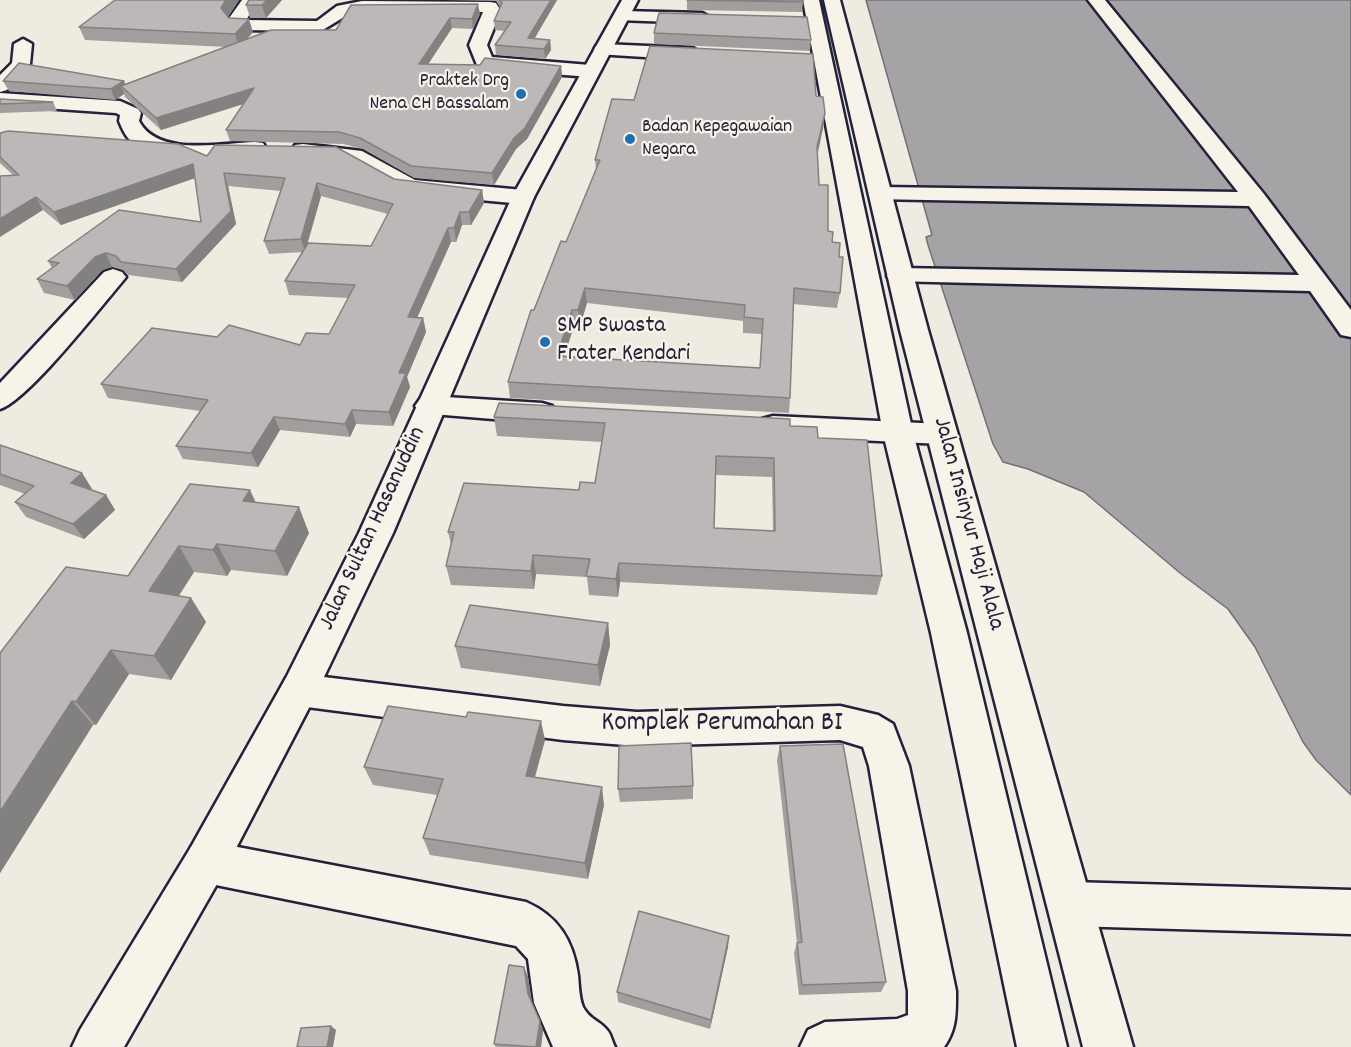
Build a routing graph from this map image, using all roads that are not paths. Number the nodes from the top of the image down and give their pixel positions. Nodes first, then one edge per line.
1 (251, 0) edge
2 (1096, 0) edge
3 (362, 3) edge
4 (494, 4) edge
5 (626, 8) edge
6 (813, 10) edge
7 (723, 18) edge
8 (23, 44) dead end
9 (603, 50) junction
10 (708, 55) edge
11 (590, 71) junction
12 (0, 86) edge
13 (0, 99) edge
14 (121, 145) edge
15 (156, 148) junction
16 (896, 194) junction
17 (524, 197) junction
18 (1256, 199) junction
19 (900, 276) junction
20 (113, 277) dead end
21 (1318, 282) junction
22 (1351, 328) edge
23 (0, 399) edge
24 (430, 406) junction
25 (571, 414) edge
26 (746, 425) edge
27 (898, 434) junction
28 (942, 434) junction
29 (299, 690) junction
30 (206, 862) junction
31 (1070, 904) junction
32 (1351, 912) edge
33 (97, 1047) edge
34 (590, 1047) edge
35 (825, 1047) edge
36 (1042, 1047) edge
37 (1108, 1047) edge

1 - 3 main road
2 - 18 main road
3 - 4 main road
4 - 11 main road
5 - 7 main road
5 - 9 main road, Jalan Sultan Hasanuddin
6 - 16 main road, Jalan Insinyur Haji Alala
6 - 27 main road, Jalan Insinyur Haji Alala
8 - 12 main road
9 - 10 main road
9 - 11 main road, Jalan Sultan Hasanuddin
11 - 17 main road, Jalan Sultan Hasanuddin
13 - 15 main road
14 - 15 main road
15 - 17 main road
16 - 18 main road
16 - 19 main road, Jalan Insinyur Haji Alala
17 - 24 main road, Jalan Sultan Hasanuddin
18 - 21 main road
19 - 21 main road
19 - 28 main road, Jalan Insinyur Haji Alala
20 - 23 main road
21 - 22 main road
24 - 25 main road
24 - 29 main road, Jalan Sultan Hasanuddin
26 - 27 main road
27 - 28 main road
27 - 36 main road, Jalan Insinyur Haji Alala
28 - 31 main road, Jalan Insinyur Haji Alala
29 - 30 main road, Jalan Sultan Hasanuddin
29 - 35 main road, Komplek Perumahan BI
30 - 33 main road, Jalan Sultan Hasanuddin
30 - 34 main road
31 - 32 main road
31 - 37 main road, Jalan Insinyur Haji Alala

